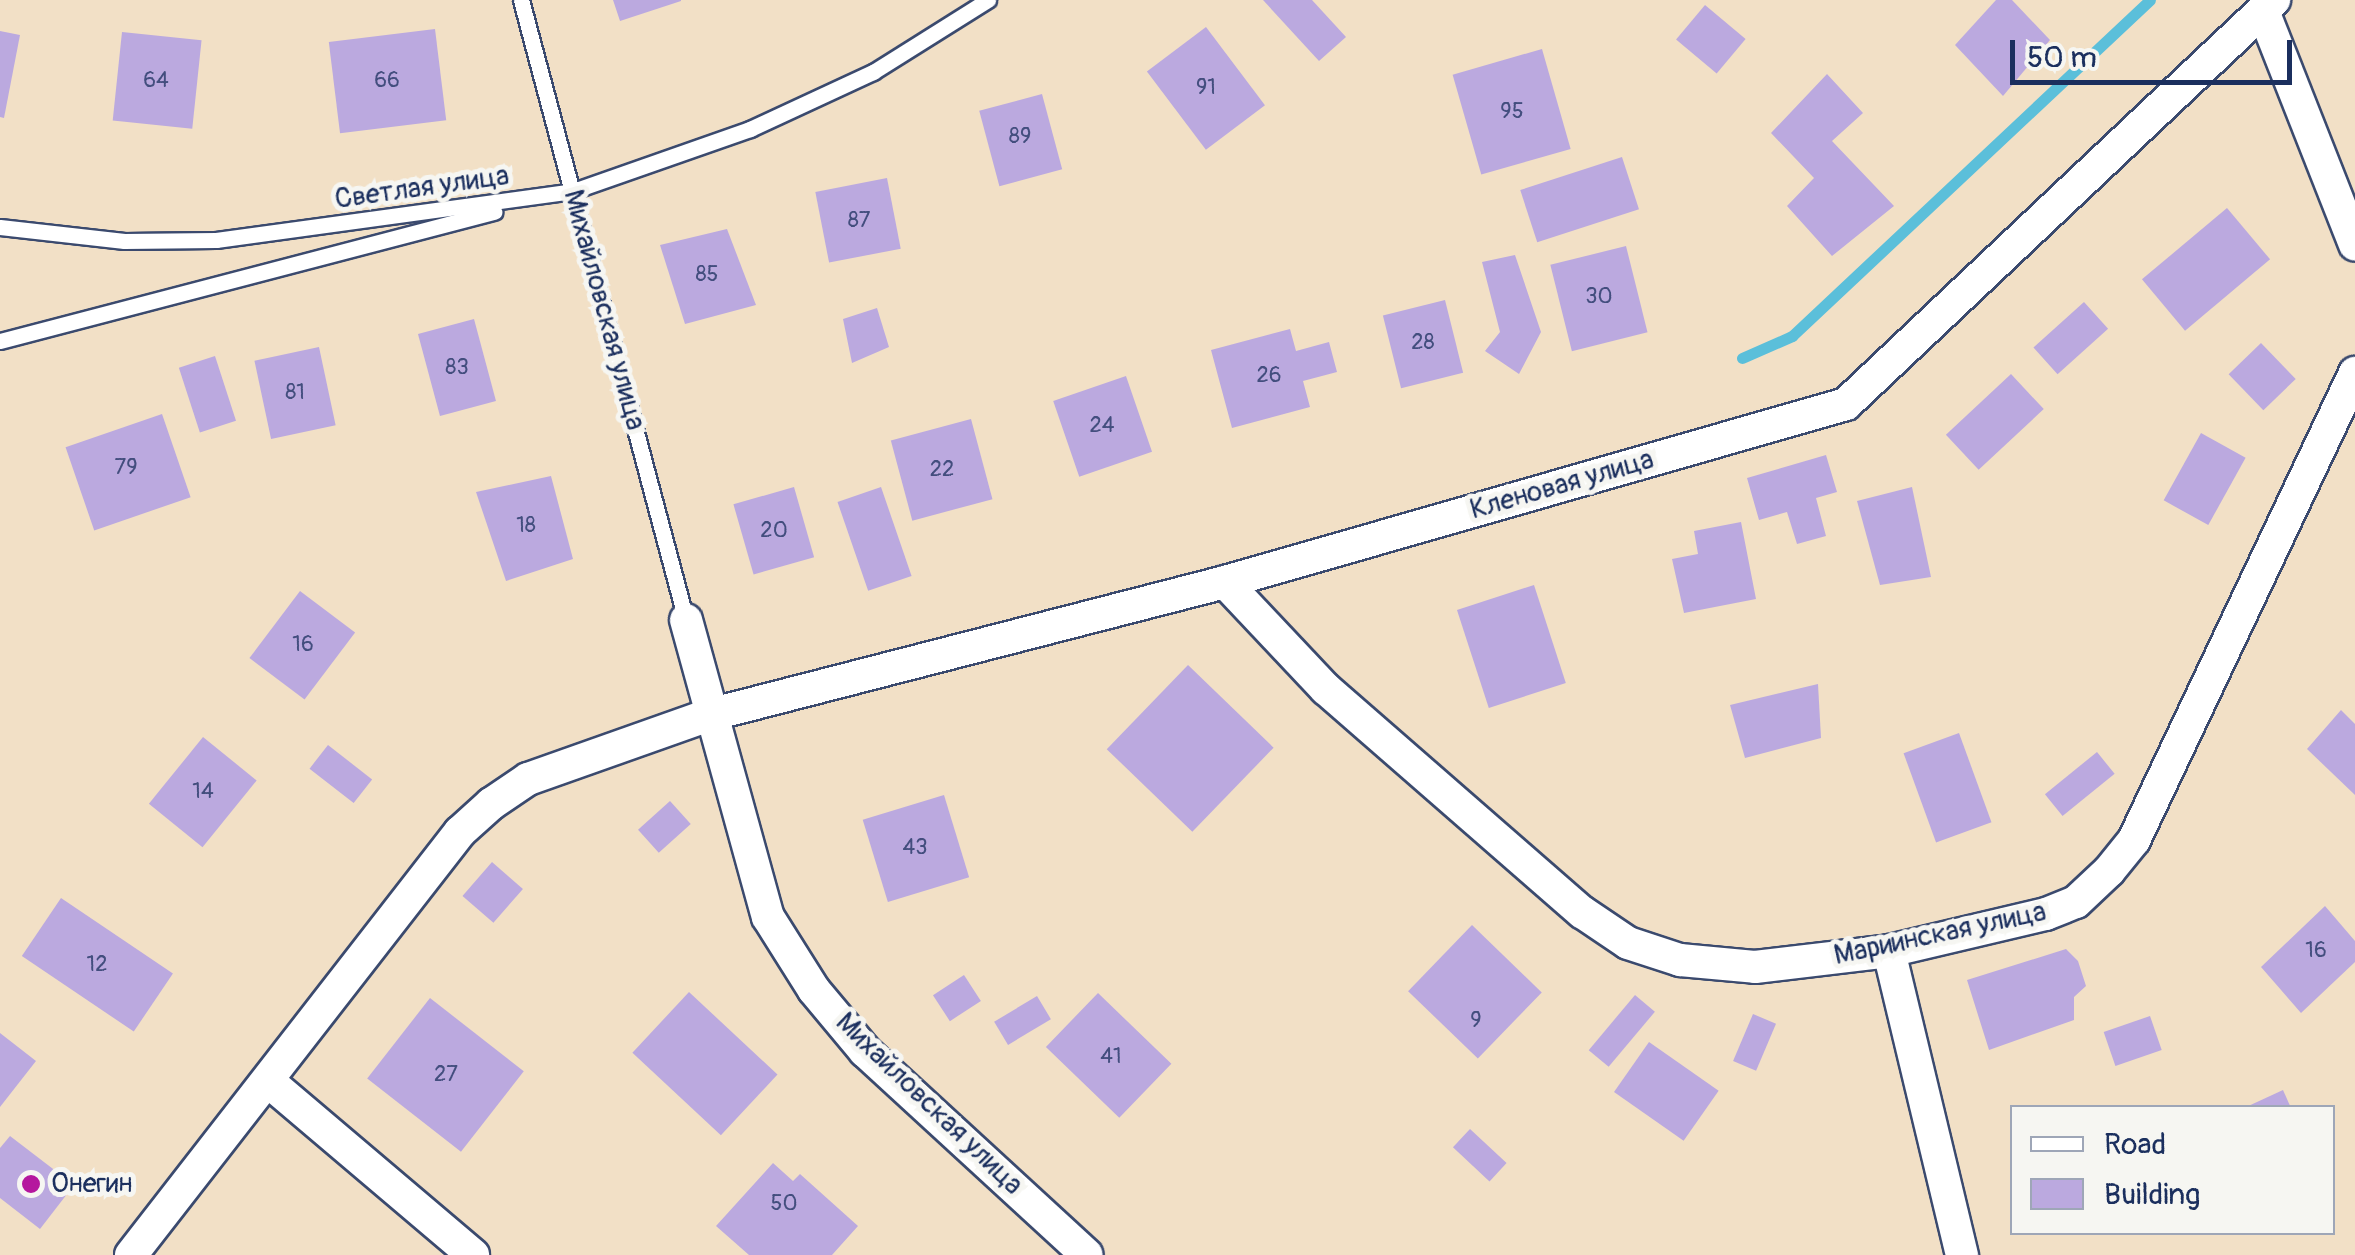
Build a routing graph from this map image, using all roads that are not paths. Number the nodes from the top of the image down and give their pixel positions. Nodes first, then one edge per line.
1 (521, 0) edge
2 (988, 0) edge
3 (2268, 6) edge
4 (573, 191) junction
5 (0, 227) edge
6 (2355, 244) edge
7 (0, 341) edge
8 (2355, 373) edge
9 (1225, 582) junction
10 (686, 620) joint
11 (709, 715) junction
12 (1888, 951) junction
13 (268, 1081) junction
14 (131, 1255) edge
15 (473, 1255) edge
16 (1087, 1255) edge
17 (1962, 1255) edge

1 - 4 lane, Михайловская улица
2 - 4 lane, Светлая улица
3 - 6 street
3 - 9 street, Кленовая улица
4 - 5 lane, Светлая улица
4 - 7 lane
4 - 10 lane, Михайловская улица
8 - 12 street, Мариинская улица
9 - 11 street, Кленовая улица
9 - 12 street, Мариинская улица
10 - 11 street, Михайловская улица
11 - 13 street, Кленовая улица
11 - 16 street, Михайловская улица
12 - 17 street
13 - 14 street, Кленовая улица
13 - 15 street

